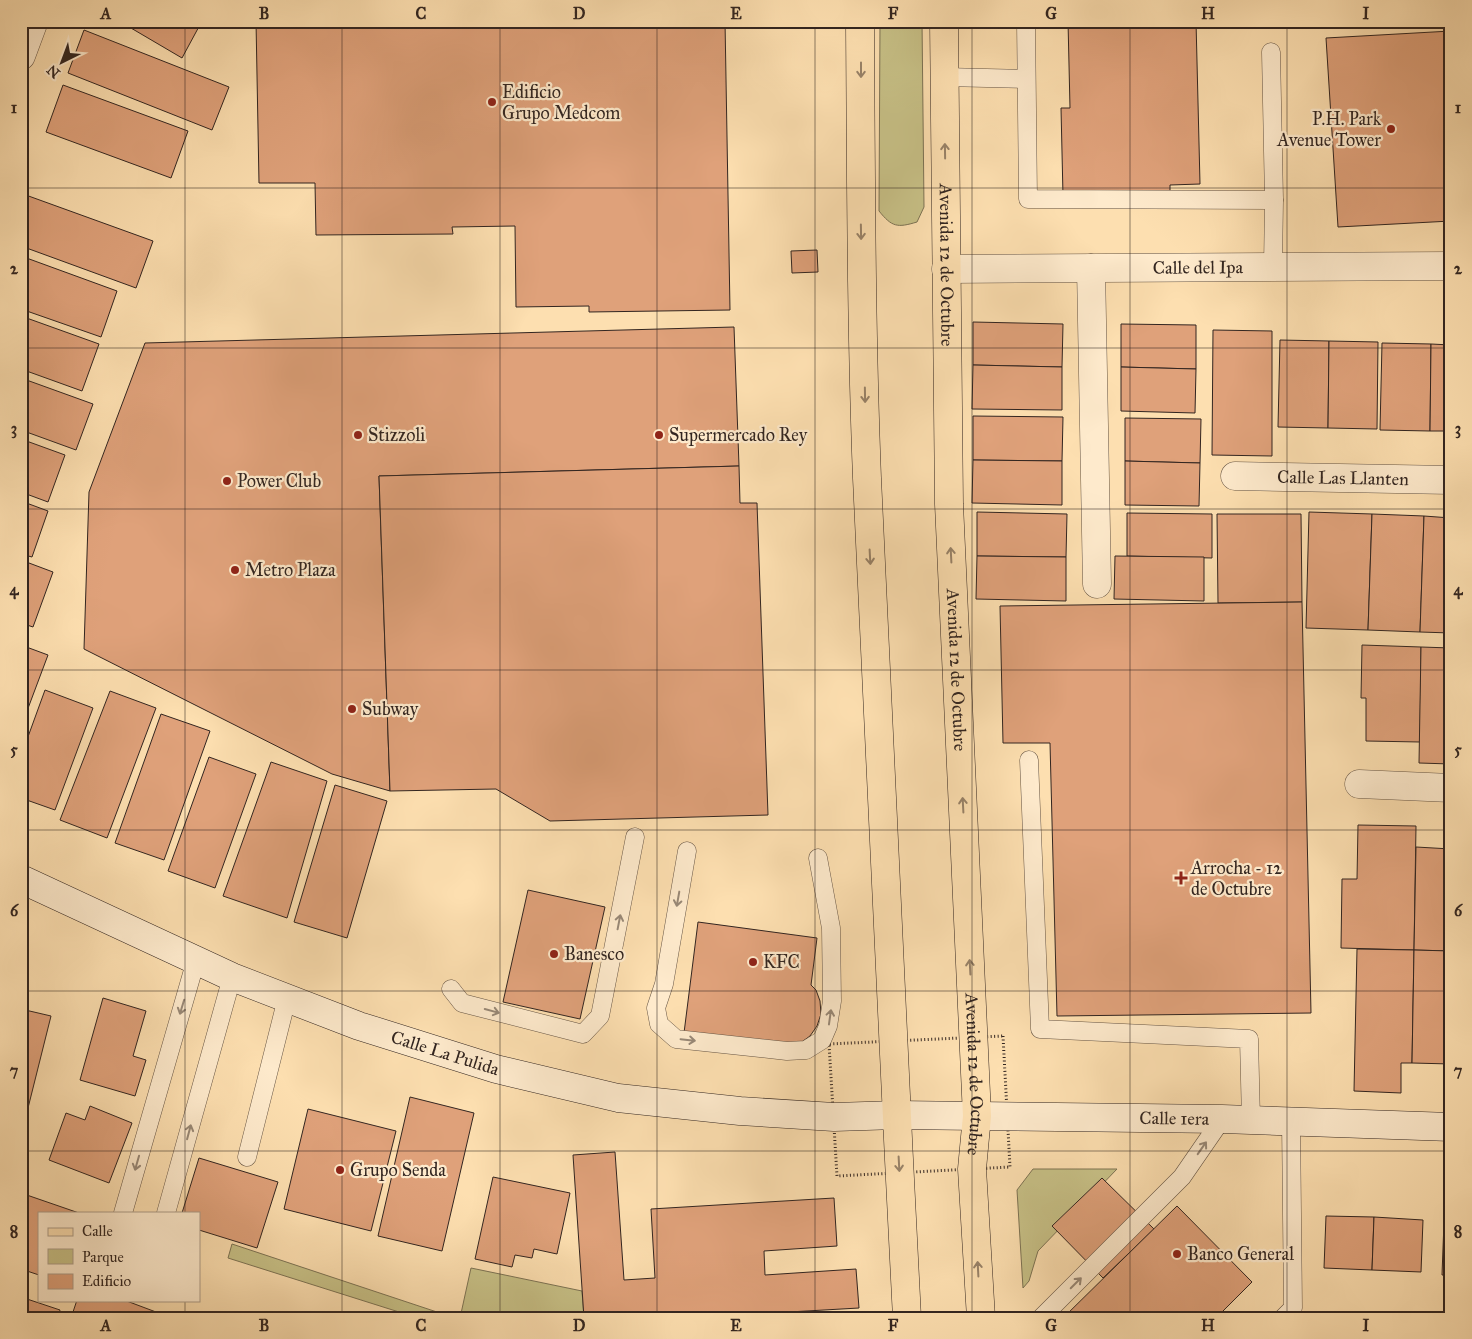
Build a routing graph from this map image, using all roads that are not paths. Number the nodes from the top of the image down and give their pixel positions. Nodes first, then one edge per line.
1 (34, 21) edge
2 (860, 21) edge
3 (944, 21) edge
4 (1026, 21) edge
5 (1271, 52) dead end
6 (21, 56) edge
7 (944, 77) junction
8 (1026, 79) junction
9 (1274, 200) junction
10 (1451, 266) edge
11 (1273, 267) junction
12 (1091, 268) junction
13 (946, 269) junction
14 (1235, 476) dead end
15 (1451, 480) edge
16 (1097, 584) dead end
17 (1029, 760) dead end
18 (1359, 784) dead end
19 (1451, 788) edge
20 (635, 837) dead end
21 (686, 851) dead end
22 (818, 858) dead end
23 (21, 879) edge
24 (196, 960) junction
25 (232, 977) junction
26 (451, 989) dead end
27 (287, 998) junction
28 (897, 1115) junction
29 (977, 1116) junction
30 (1222, 1119) junction
31 (1251, 1120) junction
32 (1291, 1121) junction
33 (1451, 1127) edge
34 (248, 1157) dead end
35 (123, 1212) edge
36 (166, 1212) edge
37 (907, 1318) edge
38 (981, 1318) edge
39 (1041, 1318) edge
40 (1282, 1318) edge

1 - 6 main road
2 -> 28 main road
3 - 7 main road, Avenida 12 de Octubre
4 - 8 lane
5 - 9 lane
7 - 8 lane
13 -> 7 main road, Avenida 12 de Octubre
8 - 9 lane
9 - 11 lane
10 - 11 main road, Calle del Ipa
11 - 12 main road, Calle del Ipa
12 - 13 main road, Calle del Ipa
12 - 16 main road
29 -> 13 main road, Avenida 12 de Octubre
14 - 15 main road, Calle Las Llanten
17 - 31 lane
18 - 19 main road
26 -> 20 lane
21 -> 22 lane
23 - 24 main road, Calle La Pulida
24 - 25 main road, Calle La Pulida
24 -> 35 lane
25 - 27 main road, Calle La Pulida
36 -> 25 lane
27 - 28 main road, Calle La Pulida
27 - 34 lane
28 - 29 main road, Calle 1era
28 -> 37 main road
29 - 30 main road, Calle 1era
38 -> 29 main road, Avenida 12 de Octubre
30 - 31 main road, Calle 1era
39 -> 30 lane
31 - 32 main road, Calle 1era
32 - 33 main road, Calle 1era
32 - 40 lane

